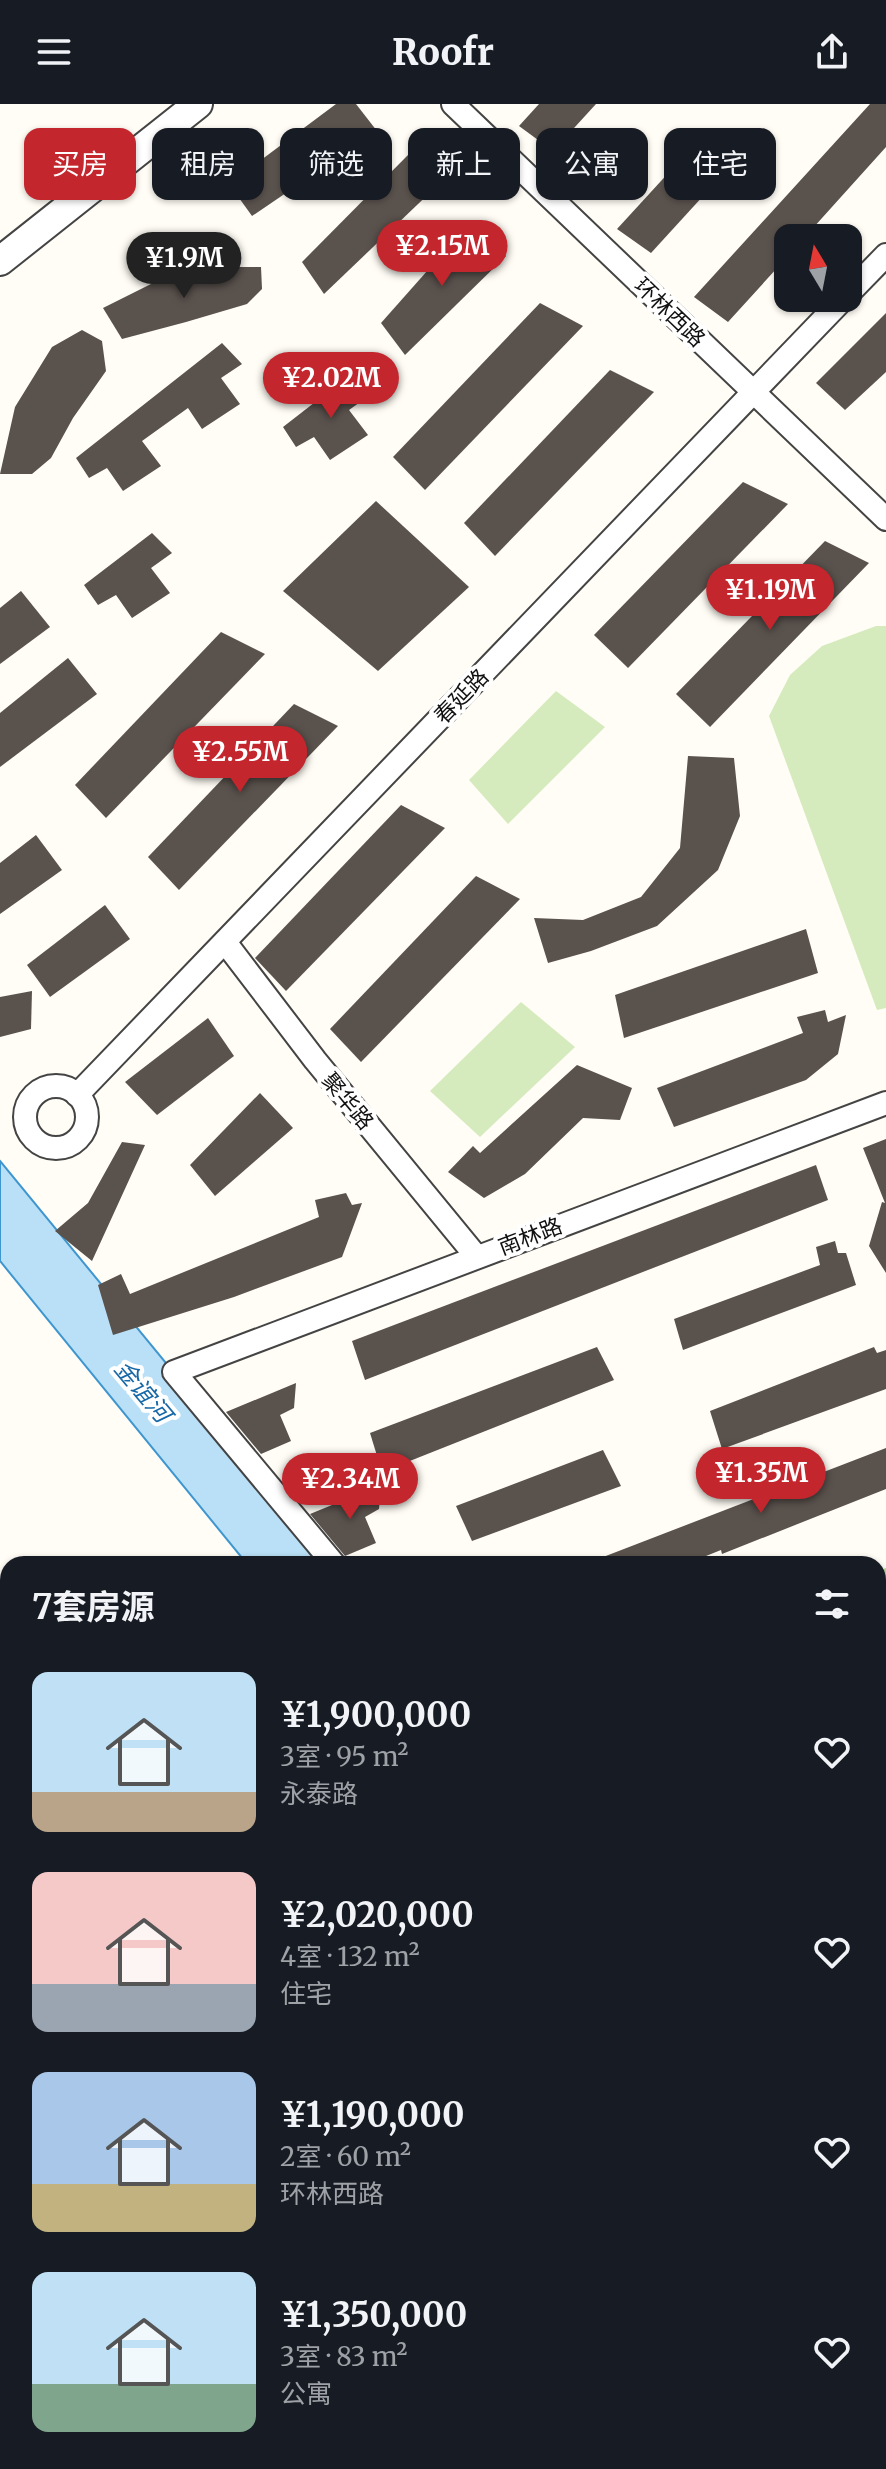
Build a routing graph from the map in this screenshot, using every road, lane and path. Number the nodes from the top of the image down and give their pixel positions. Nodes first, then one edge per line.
1 (198, 104) edge
2 (453, 104) edge
3 (886, 255) edge
4 (0, 261) edge
5 (862, 280) edge
6 (830, 312) edge
7 (753, 392) junction
8 (886, 519) edge
9 (225, 942) junction
10 (77, 1095) dead end
11 (886, 1103) edge
12 (476, 1256) junction
13 (327, 1556) edge

1 - 4 street
2 - 7 street, 环林西路
3 - 5 street, 春延路
6 - 7 street, 春延路
7 - 8 street, 环林西路
7 - 9 street, 春延路
9 - 10 street, 春延路
9 - 12 street, 聚华路
11 - 12 street, 南林路
12 - 13 street, 南林路

